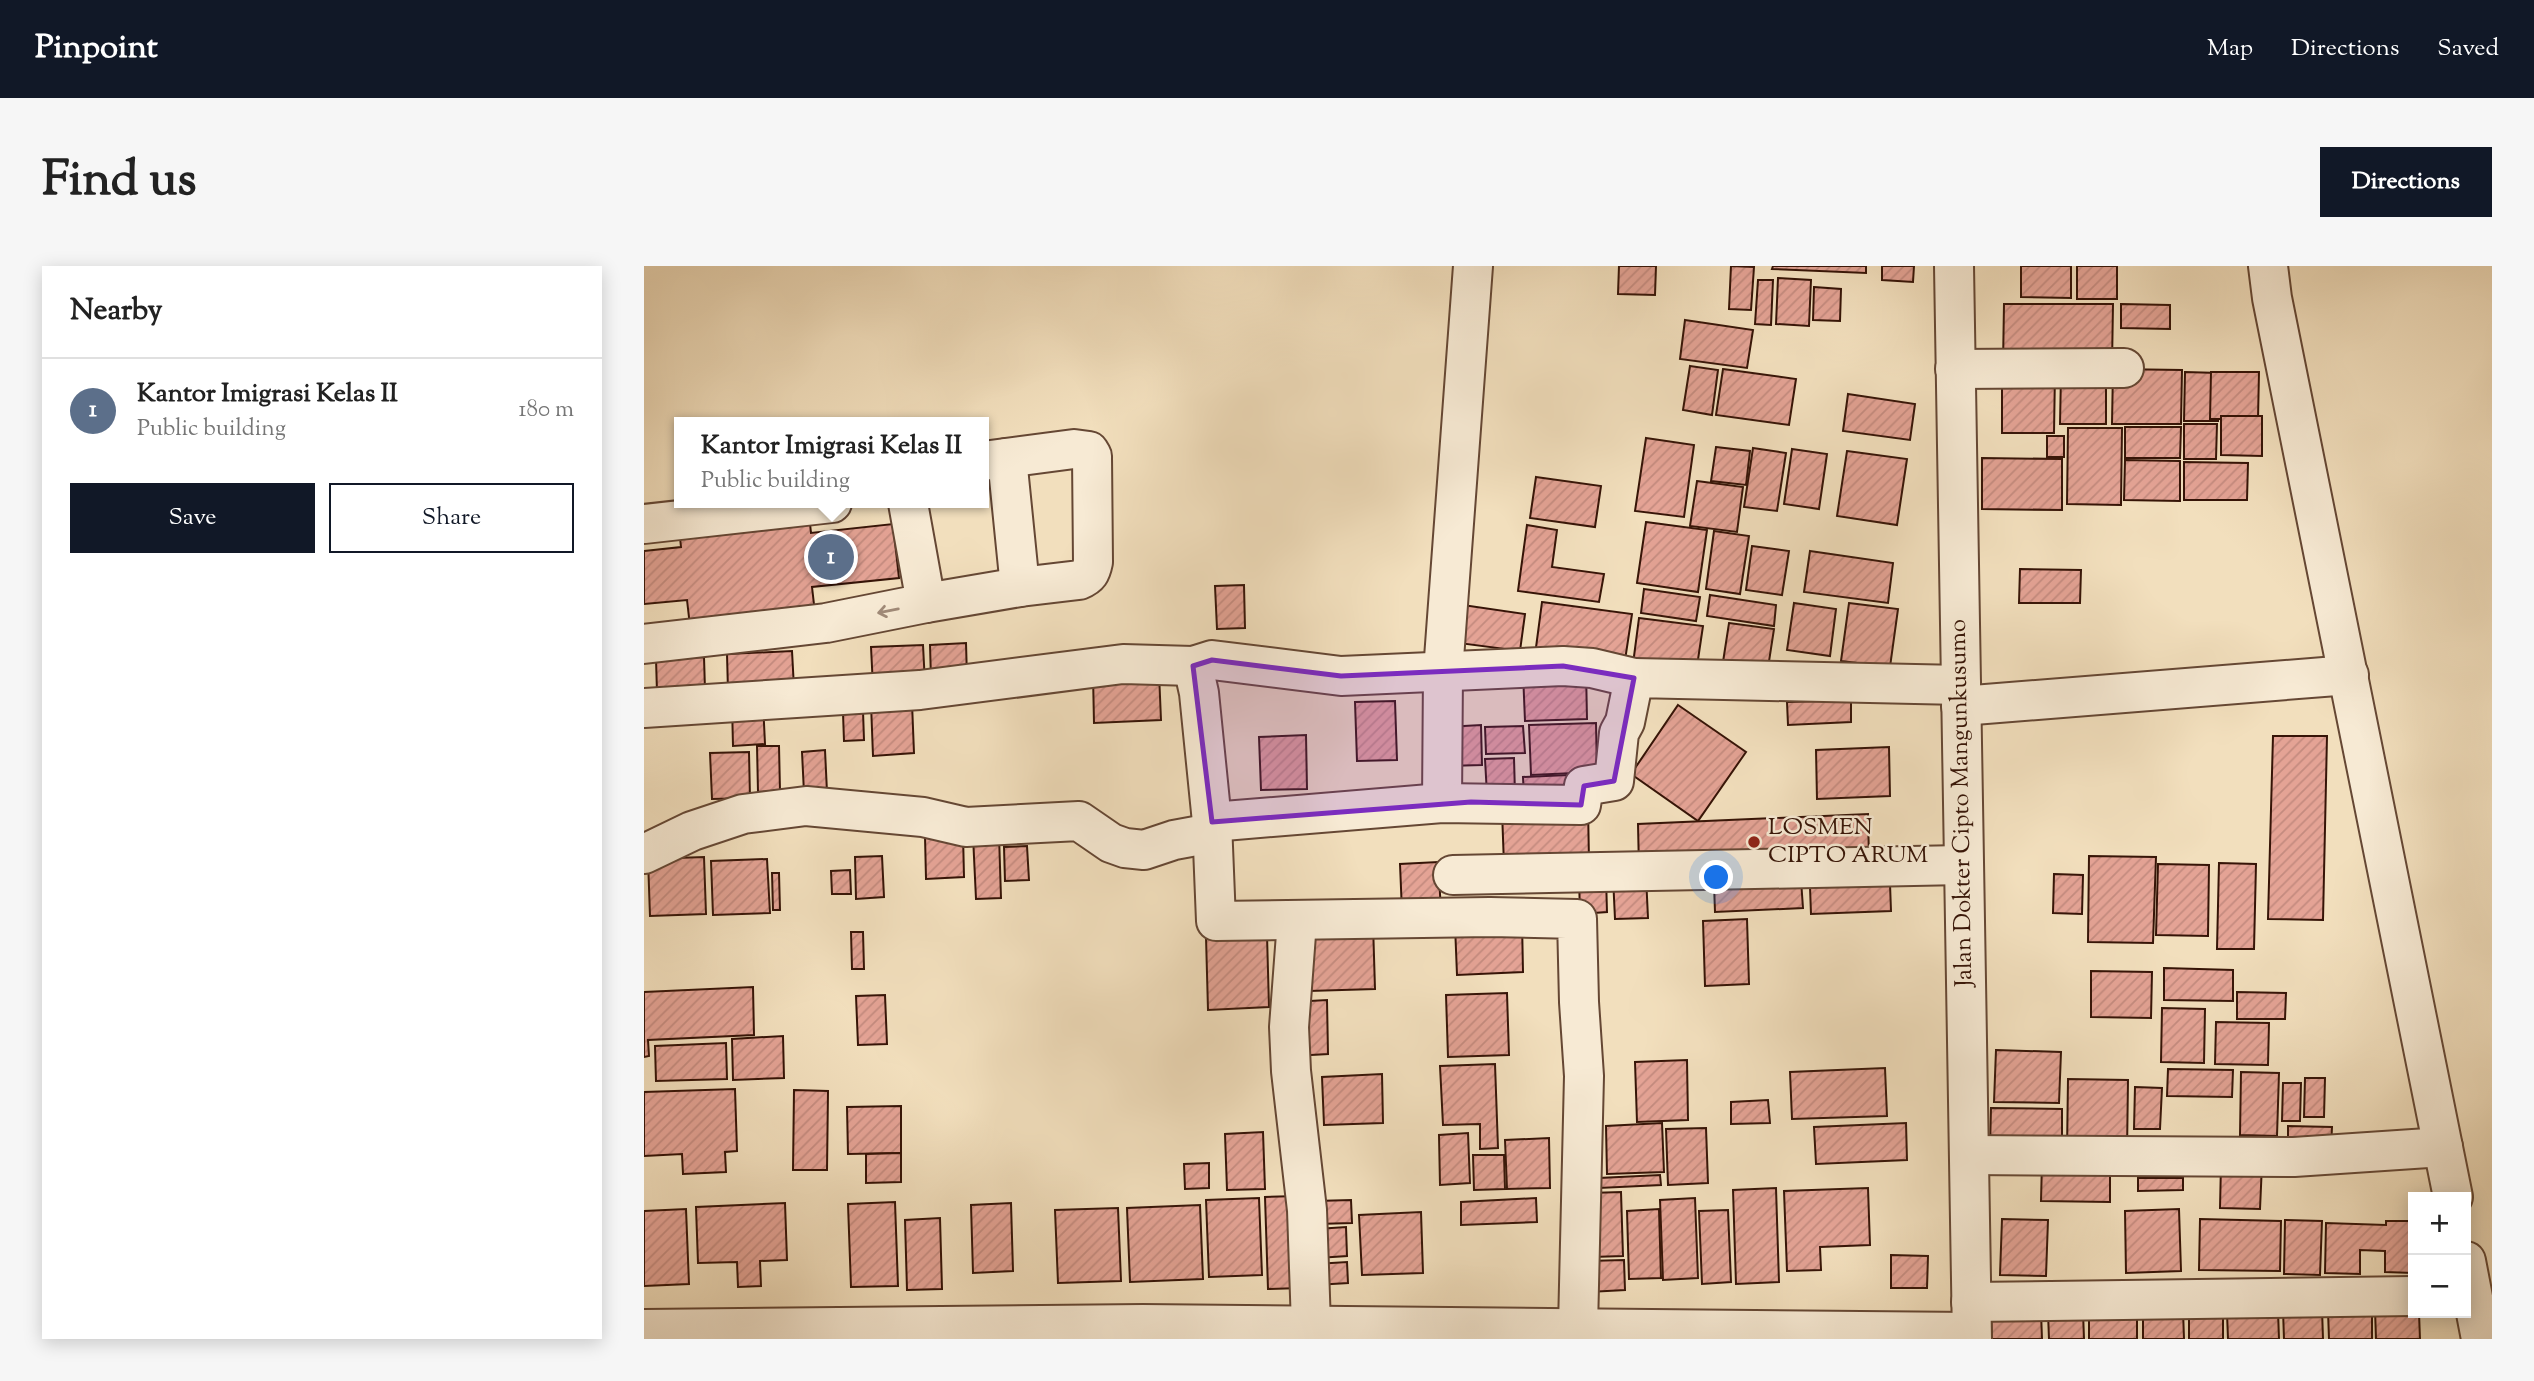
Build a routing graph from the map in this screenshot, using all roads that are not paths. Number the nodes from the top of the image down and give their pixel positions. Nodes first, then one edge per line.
1 (1473, 266) edge
2 (1954, 266) edge
3 (2268, 266) edge
4 (2124, 368) dead end
5 (1955, 369) junction
6 (995, 460) edge
7 (787, 508) edge
8 (909, 508) edge
9 (644, 524) edge
10 (1020, 587) junction
11 (926, 603) junction
12 (644, 644) edge
13 (1193, 666) junction
14 (1443, 672) junction
15 (2349, 675) junction
16 (1634, 678) junction
17 (1961, 695) junction
18 (644, 708) edge
19 (1443, 803) junction
20 (1212, 828) junction
21 (644, 853) edge
22 (1963, 865) junction
23 (1452, 876) dead end
24 (1297, 921) junction
25 (2443, 1147) junction
26 (1969, 1155) junction
27 (2452, 1192) edge
28 (2408, 1296) edge
29 (2471, 1297) edge
30 (1971, 1324) edge
31 (1578, 1327) junction
32 (644, 1329) edge
33 (1305, 1330) edge
34 (1143, 1331) edge
35 (1688, 1334) edge
36 (2481, 1339) edge

1 - 14 street
2 - 5 street, Jalan Dokter Cipto Mangunkusumo
3 - 15 street
4 - 5 street
5 - 17 street, Jalan Dokter Cipto Mangunkusumo
6 - 10 street
6 - 10 street
7 - 9 street
8 - 11 street
10 - 11 street
11 -> 12 street
13 - 14 street
13 - 18 street
13 - 20 street
14 - 16 street
14 - 19 street
15 - 17 street
15 - 25 street
16 - 17 street
16 - 19 street
17 - 22 street, Jalan Dokter Cipto Mangunkusumo
19 - 20 street
20 - 21 street
20 - 24 street
22 - 23 street
22 - 26 street, Jalan Dokter Cipto Mangunkusumo
24 - 31 street
24 - 33 street
25 - 26 street
25 - 27 street
26 - 30 street, Jalan Dokter Cipto Mangunkusumo
28 - 30 street
29 - 36 street
30 - 35 street
31 - 33 street
31 - 35 street
32 - 34 street
33 - 34 street

